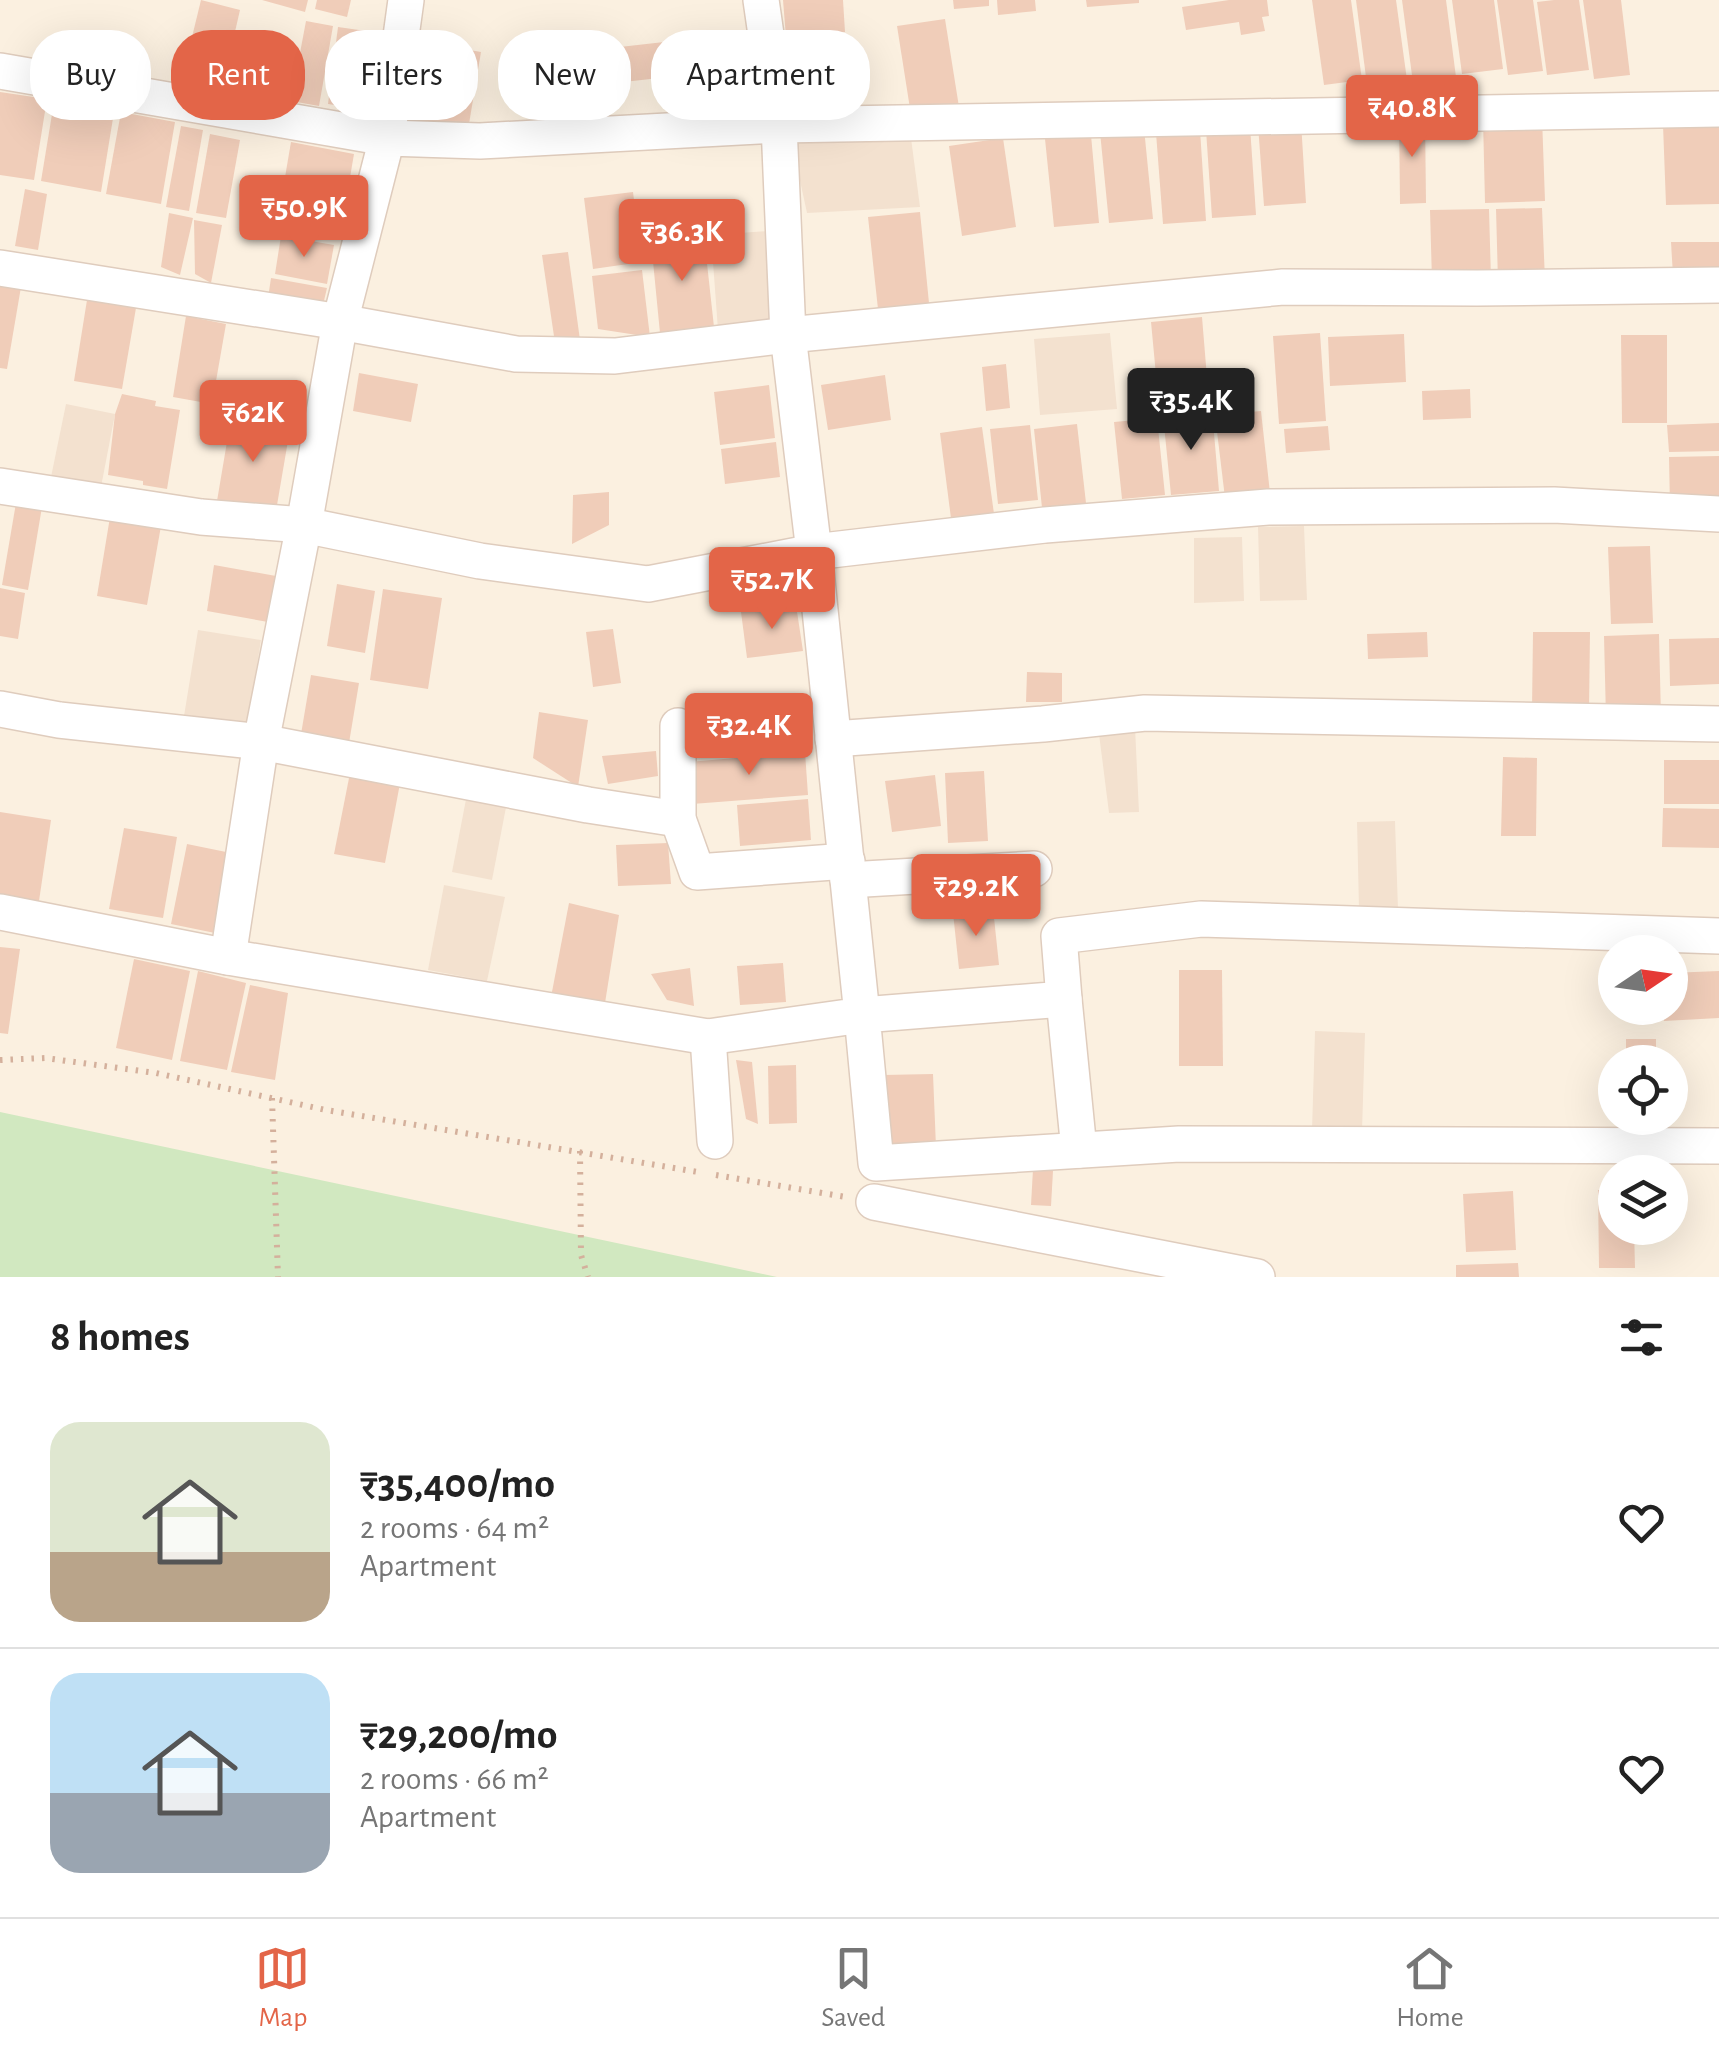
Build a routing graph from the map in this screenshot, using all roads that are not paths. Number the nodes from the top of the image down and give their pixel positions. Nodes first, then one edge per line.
1 (406, 0) edge
2 (761, 0) edge
3 (0, 71) edge
4 (1719, 108) edge
5 (778, 125) junction
6 (386, 138) junction
7 (0, 268) edge
8 (1719, 285) edge
9 (340, 322) junction
10 (788, 335) junction
11 (0, 486) edge
12 (1719, 514) edge
13 (304, 525) junction
14 (814, 552) junction
15 (0, 709) edge
16 (1719, 724) edge
17 (678, 726) dead end
18 (834, 739) junction
19 (261, 742) junction
20 (678, 819) junction
21 (1034, 869) dead end
22 (848, 870) junction
23 (0, 912) edge
24 (1719, 936) edge
25 (228, 958) junction
26 (1064, 999) junction
27 (862, 1015) junction
28 (708, 1036) junction
29 (715, 1141) dead end
30 (1719, 1146) edge
31 (1079, 1150) junction
32 (874, 1202) road end
33 (1258, 1277) edge

1 - 6 street
2 - 5 street
3 - 6 street
4 - 5 street
5 - 6 street
5 - 10 street
6 - 9 street
7 - 9 street
8 - 10 street
9 - 10 street
9 - 13 street
10 - 14 street
11 - 13 street
12 - 14 street
13 - 14 street
13 - 19 street
14 - 18 street
15 - 19 street
16 - 18 street
17 - 20 street
18 - 22 street
19 - 20 street
19 - 25 street
20 - 22 street
21 - 22 street
22 - 27 street
23 - 25 street
24 - 26 street
25 - 28 street
26 - 27 street
26 - 31 street
27 - 28 street
27 - 31 street
28 - 29 street
30 - 31 street
32 - 33 street

